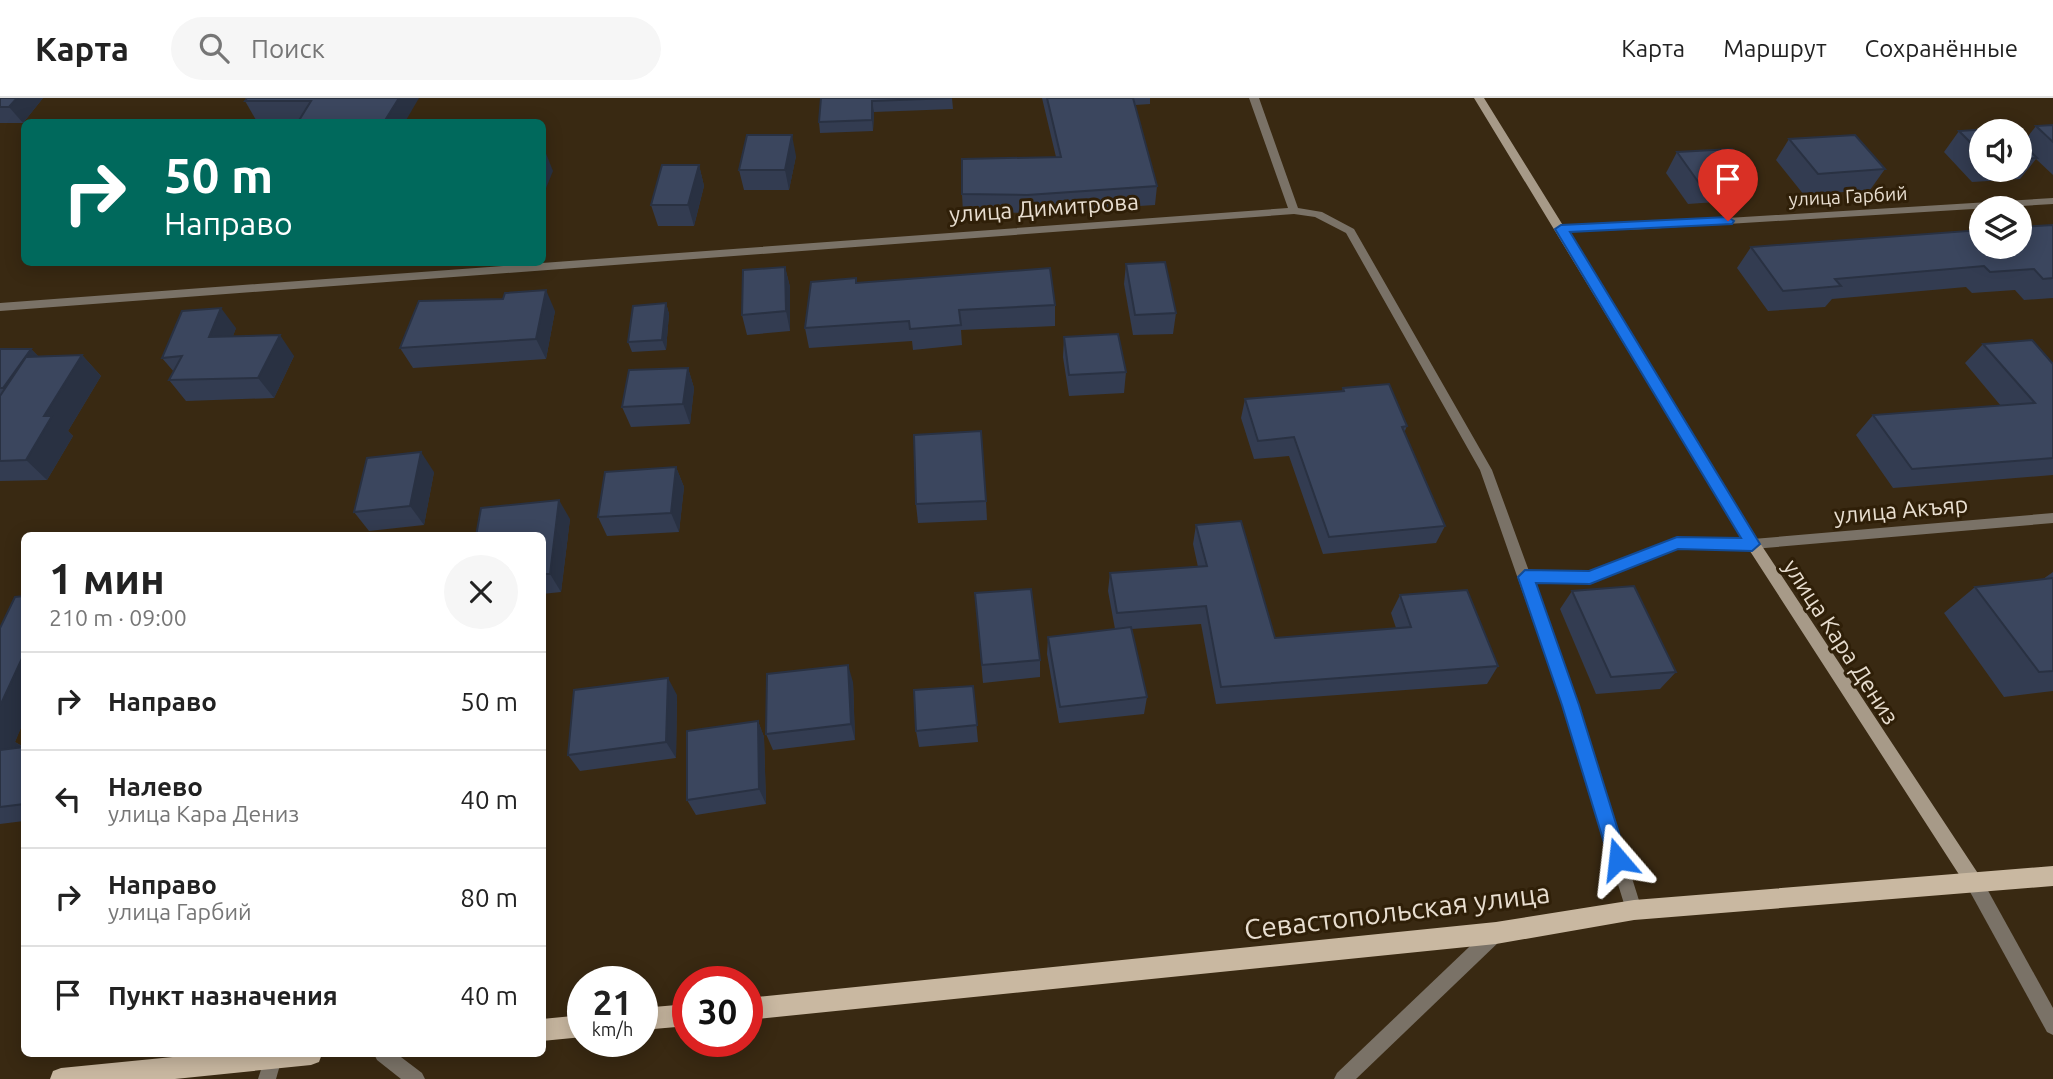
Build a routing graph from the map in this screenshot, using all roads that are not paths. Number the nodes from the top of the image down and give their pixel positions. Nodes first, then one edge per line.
1 (1254, 98) edge
2 (1479, 98) edge
3 (2053, 201) edge
4 (1294, 211) junction
5 (1561, 229) junction
6 (0, 307) edge
7 (2053, 518) edge
8 (1752, 544) junction
9 (1525, 577) junction
10 (2053, 876) edge
11 (1975, 884) junction
12 (1634, 911) junction
13 (1496, 933) junction
14 (763, 1007) edge
15 (2053, 1026) edge
16 (567, 1028) edge
17 (546, 1030) edge
18 (302, 1057) edge
19 (387, 1057) edge
20 (270, 1068) edge
21 (61, 1079) edge
22 (416, 1079) edge
23 (1343, 1079) edge

1 - 4 street
2 - 5 main road, улица Кара Дениз
3 - 5 street, улица Гарбий
4 - 6 street, улица Димитрова
4 - 9 street, улица Димитрова
5 - 8 main road, улица Кара Дениз
7 - 8 street, улица Акъяр
8 - 9 street, улица Акъяр
8 - 11 main road, улица Кара Дениз
9 - 12 street, улица Димитрова
10 - 11 main road, Севастопольская улица
11 - 12 main road, Севастопольская улица
11 - 15 street
12 - 13 main road, Севастопольская улица
13 - 14 main road, Севастопольская улица
13 - 23 street
16 - 17 main road
18 - 20 main road
19 - 22 street
20 - 21 main road

